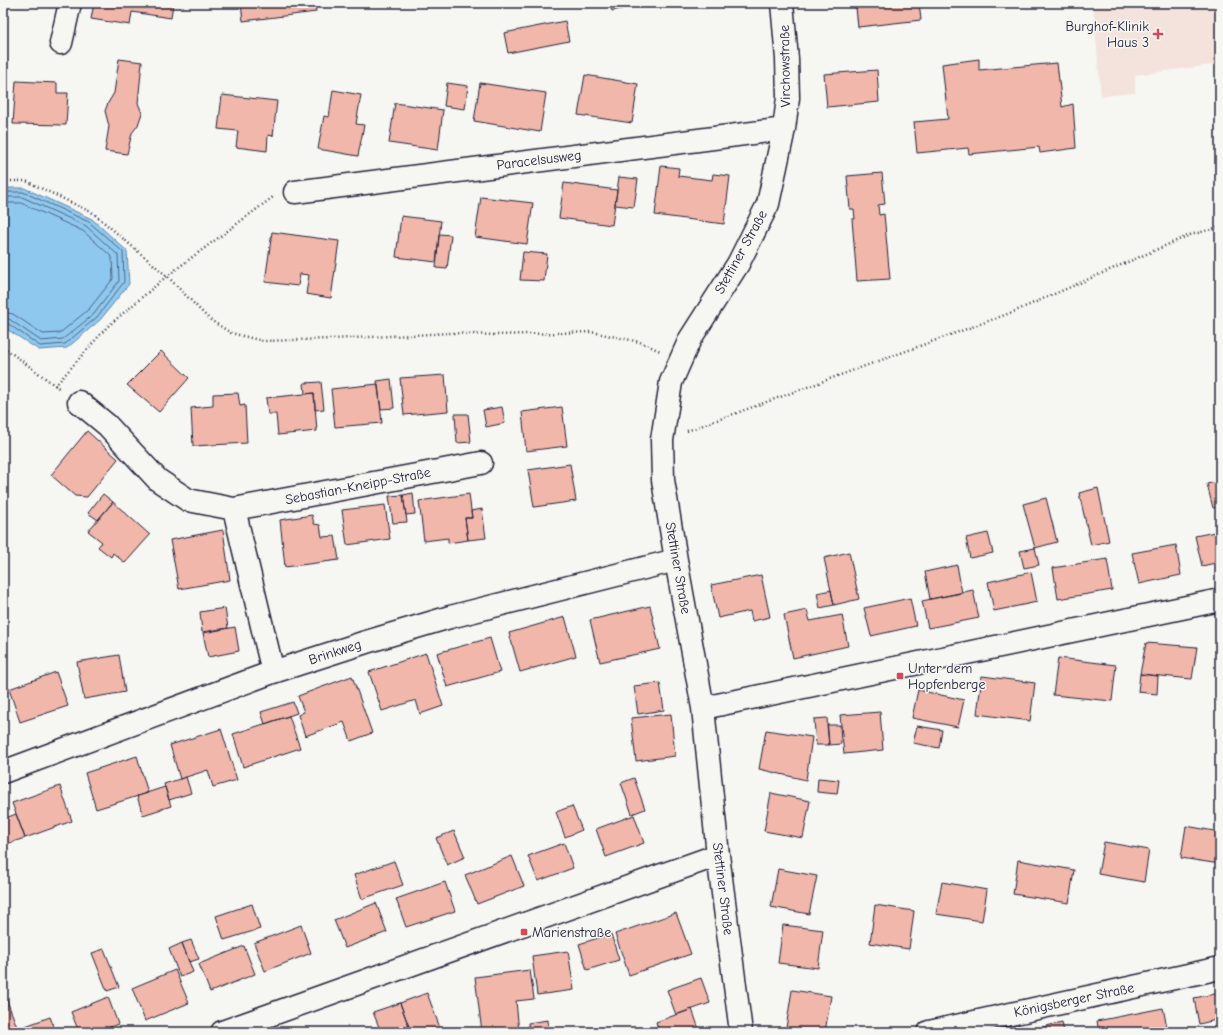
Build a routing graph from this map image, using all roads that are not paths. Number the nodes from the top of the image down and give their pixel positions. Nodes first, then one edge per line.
1 (70, 3) edge
2 (782, 3) edge
3 (61, 43) dead end
4 (784, 129) junction
5 (295, 192) road end
6 (79, 402) dead end
7 (481, 463) dead end
8 (234, 509) junction
9 (676, 560) junction
10 (1220, 600) edge
11 (273, 672) junction
12 (703, 708) junction
13 (3, 772) edge
14 (718, 855) junction
15 (1220, 968) edge
16 (222, 1032) edge
17 (741, 1032) edge
18 (929, 1032) edge

1 - 3 street
2 - 4 street, Virchowstraße
4 - 5 street, Paracelsusweg
4 - 9 street, Stettiner Straße
6 - 8 street, Sebastian-Kneipp-Straße
7 - 8 street, Sebastian-Kneipp-Straße
8 - 11 street
9 - 11 street, Brinkweg
9 - 12 street, Stettiner Straße
10 - 12 street
11 - 13 street, Brinkweg
12 - 14 street, Stettiner Straße
14 - 16 street
14 - 17 street, Stettiner Straße
15 - 18 street, Königsberger Straße

